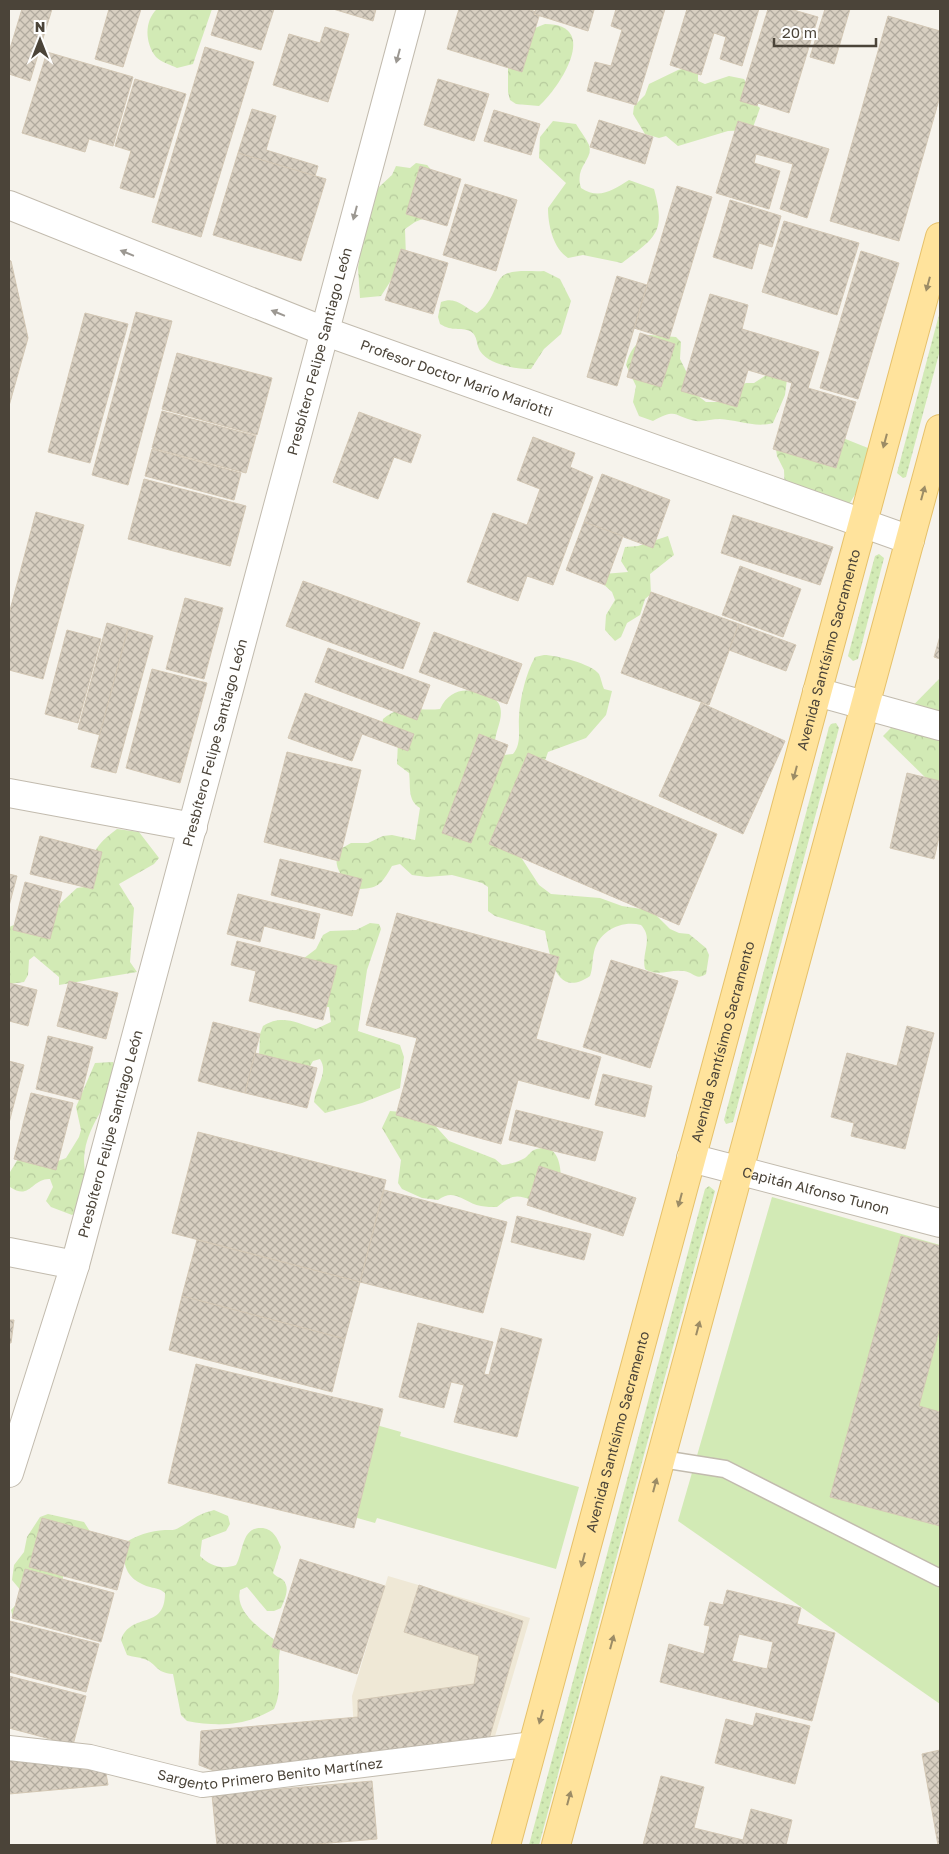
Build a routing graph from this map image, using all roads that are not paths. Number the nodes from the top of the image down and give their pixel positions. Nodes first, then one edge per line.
1 (410, 9) edge
2 (9, 205) edge
3 (940, 237) edge
4 (324, 331) junction
5 (940, 429) edge
6 (863, 523) junction
7 (910, 540) junction
8 (817, 692) junction
9 (865, 705) junction
10 (940, 726) edge
11 (9, 793) edge
12 (193, 827) junction
13 (691, 1158) junction
14 (741, 1170) junction
15 (940, 1223) edge
16 (9, 1252) edge
17 (75, 1265) junction
18 (662, 1459) junction
19 (9, 1473) edge
20 (940, 1578) edge
21 (533, 1744) junction
22 (9, 1748) edge
23 (506, 1845) edge
24 (556, 1845) edge

1 -> 4 street, Presbítero Felipe Santiago León
4 -> 2 street, Profesor Doctor Mario Mariotti
3 -> 6 main road, Avenida Santísimo Sacramento
4 - 6 street, Profesor Doctor Mario Mariotti
4 - 12 street, Presbítero Felipe Santiago León
7 -> 5 main road
6 - 7 street, Profesor Doctor Mario Mariotti
6 - 8 main road, Avenida Santísimo Sacramento
7 - 9 main road
8 - 9 street
8 -> 13 main road, Avenida Santísimo Sacramento
9 - 10 street
9 - 14 main road
11 - 12 street
12 - 17 street, Presbítero Felipe Santiago León
13 - 14 street, Capitán Alfonso Tunon
13 -> 21 main road, Avenida Santísimo Sacramento
14 - 15 street, Capitán Alfonso Tunon
18 -> 14 main road
16 - 17 street
17 - 19 street, Presbítero Felipe Santiago León
18 - 20 lane
24 -> 18 main road
21 - 22 street, Sargento Primero Benito Martínez
21 - 23 main road, Avenida Santísimo Sacramento

